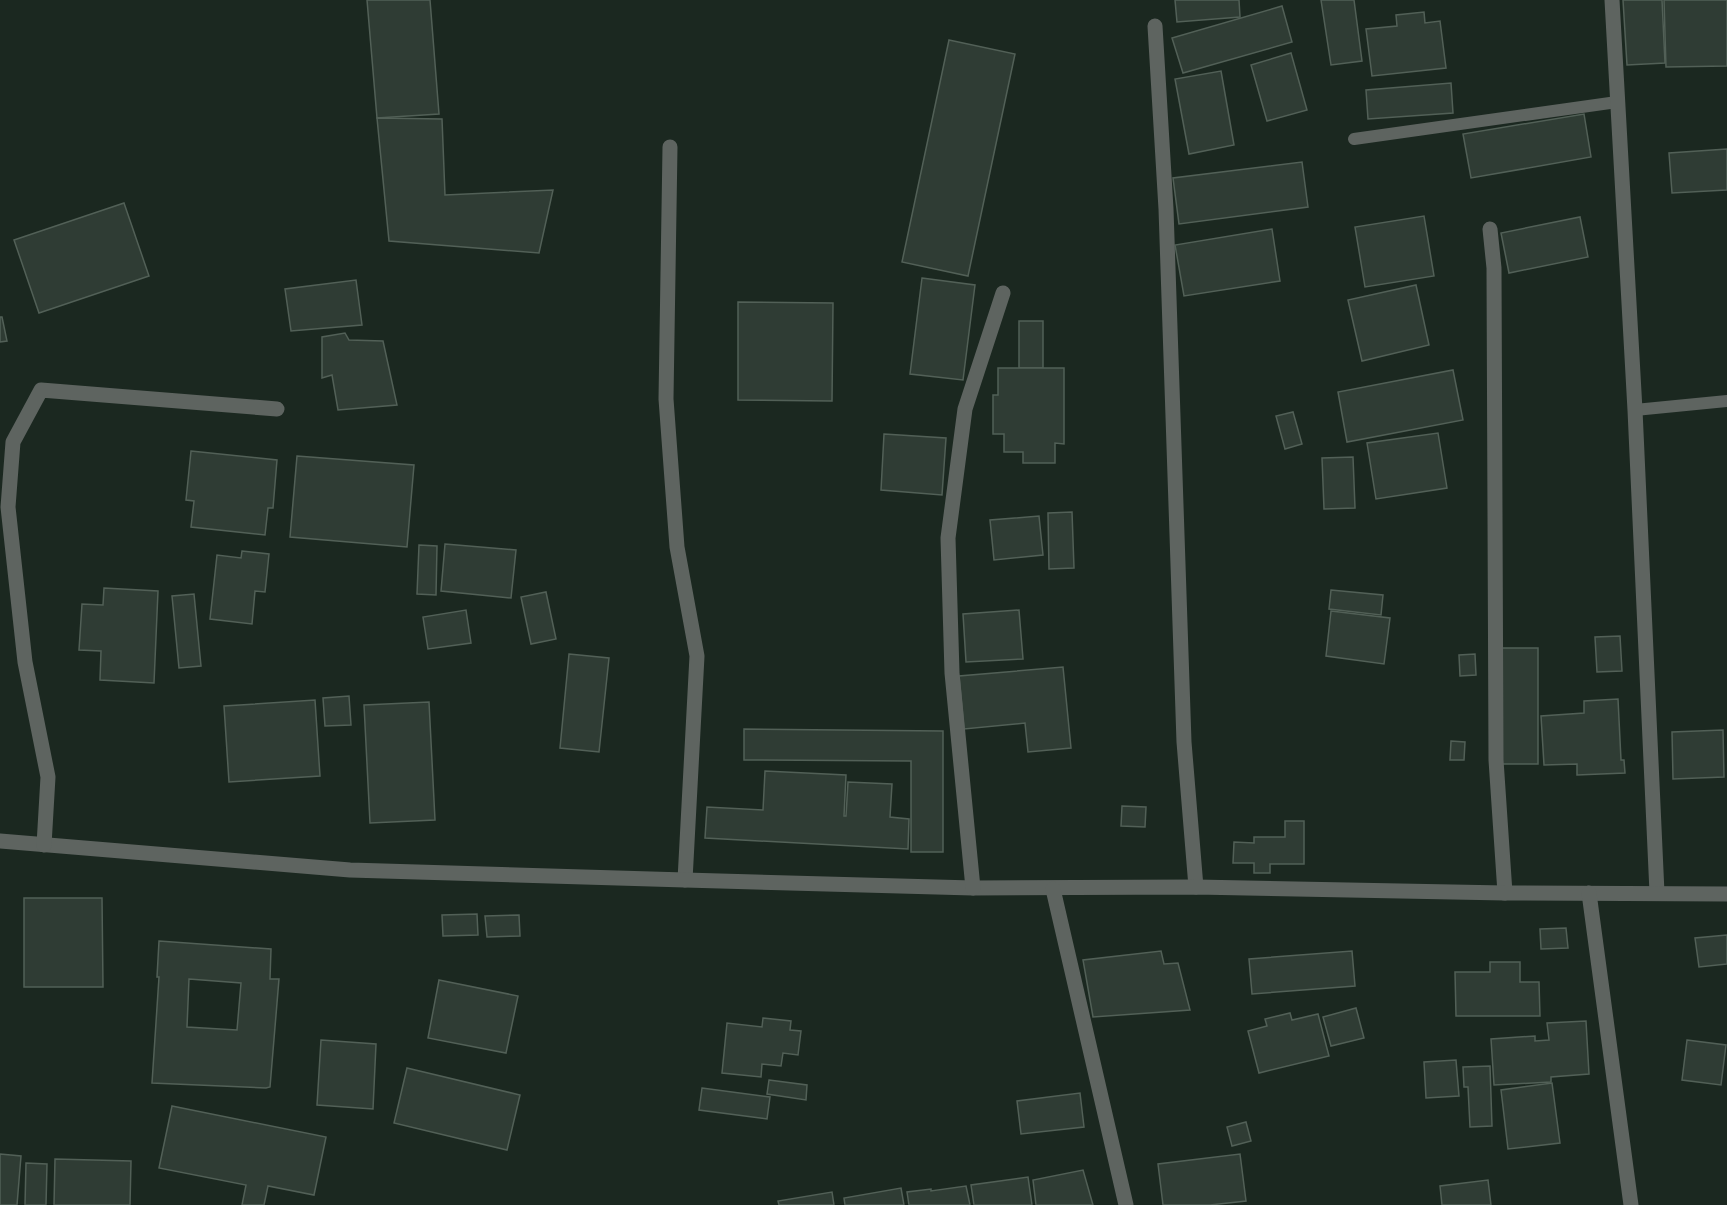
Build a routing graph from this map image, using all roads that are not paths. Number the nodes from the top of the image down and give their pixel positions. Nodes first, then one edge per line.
1 (1612, 0) edge
2 (1155, 26) dead end
3 (1617, 102) junction
4 (1354, 139) dead end
5 (670, 147) dead end
6 (1490, 229) dead end
7 (1003, 293) dead end
8 (1727, 401) edge
9 (277, 409) dead end
10 (1635, 410) junction
11 (0, 841) edge
12 (44, 846) junction
13 (685, 880) junction
14 (1196, 887) junction
15 (973, 888) junction
16 (1053, 889) junction
17 (1505, 893) junction
18 (1589, 893) junction
19 (1657, 893) junction
20 (1727, 894) edge
21 (1126, 1205) edge
22 (1631, 1205) edge

1 - 3 street
2 - 14 street
3 - 4 lane
3 - 10 street
5 - 13 street
6 - 17 street
7 - 15 street
8 - 10 lane
9 - 12 street
10 - 19 street
11 - 12 street
12 - 13 street
13 - 15 street
14 - 16 street
14 - 17 street
15 - 16 street
16 - 21 street
17 - 18 street
18 - 19 street
18 - 22 street
19 - 20 street

